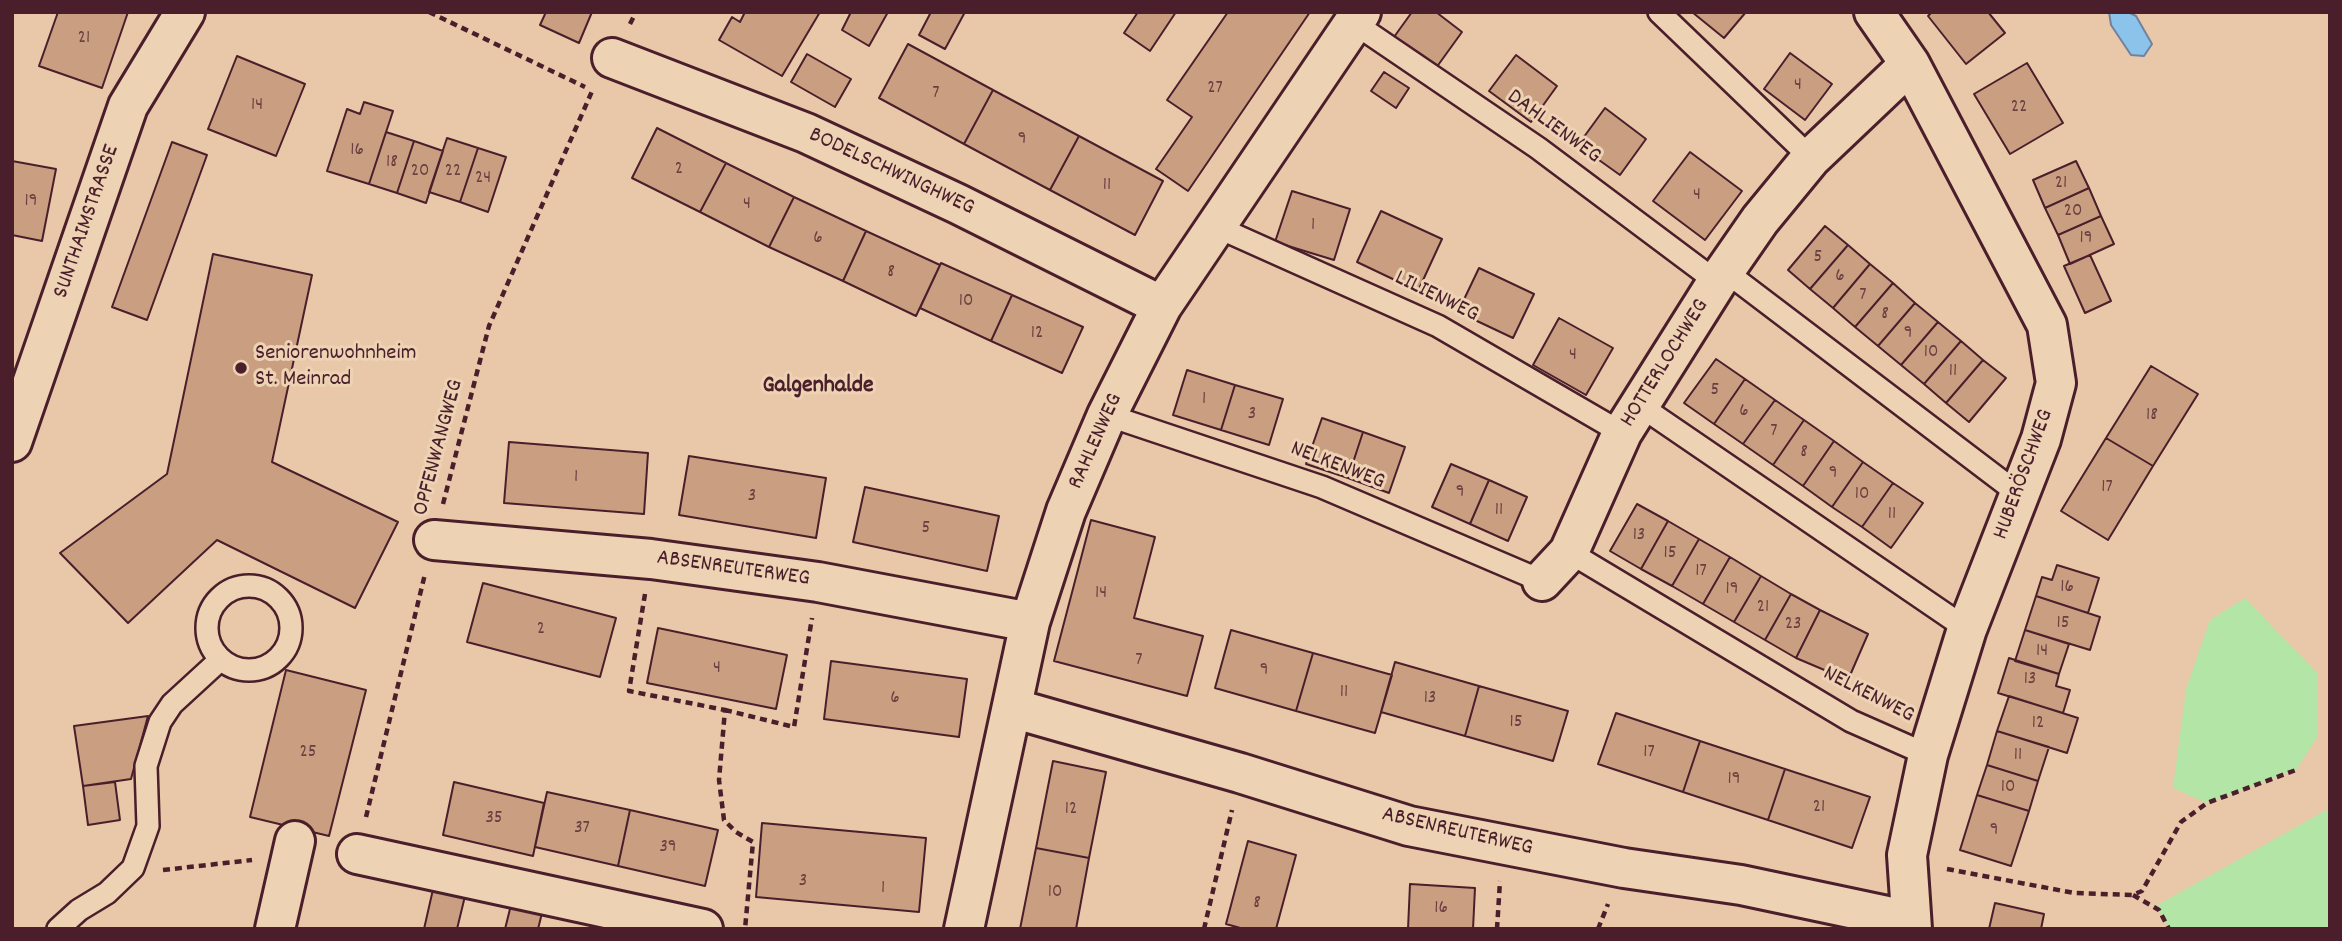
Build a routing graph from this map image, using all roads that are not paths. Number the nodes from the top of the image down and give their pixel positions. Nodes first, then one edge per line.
1 (185, 12) edge
2 (1659, 12) edge
3 (1874, 12) edge
4 (1358, 18) edge
5 (612, 58) road end
6 (1910, 64) junction
7 (1811, 158) junction
8 (1217, 227) junction
9 (1721, 276) junction
10 (1162, 306) junction
11 (1107, 415) junction
12 (1631, 419) junction
13 (12, 442) edge
14 (2020, 495) junction
15 (433, 540) road end
16 (1569, 552) junction
17 (1542, 581) joint
18 (1030, 622) junction
19 (1967, 629) junction
20 (221, 659) dead end
21 (1012, 708) junction
22 (1928, 755) junction
23 (295, 841) road end
24 (357, 854) road end
25 (1912, 925) edge
26 (58, 929) edge
27 (275, 929) edge
28 (704, 929) edge
29 (964, 929) edge

1 - 13 street, SUNTHAIMSTRASSE
2 - 7 lane
3 - 6 street, HUBERÖSCHWEG
4 - 8 street, RAHLENWEG
4 - 9 lane, DAHLIENWEG
5 - 10 street, BODELSCHWINGHWEG
6 - 7 street, HOTTERLOCHWEG
6 - 14 street, HUBERÖSCHWEG
7 - 9 street, HOTTERLOCHWEG
8 - 10 street, RAHLENWEG
8 - 12 lane, LILIENWEG
9 - 12 street, HOTTERLOCHWEG
9 - 14 lane, DAHLIENWEG
10 - 11 street, RAHLENWEG
11 - 17 lane, NELKENWEG
11 - 18 street, RAHLENWEG
12 - 16 street, HOTTERLOCHWEG
12 - 19 lane, LILIENWEG
14 - 19 street, HUBERÖSCHWEG
15 - 18 street, ABSENREUTERWEG
16 - 17 street, HOTTERLOCHWEG
16 - 22 lane, NELKENWEG
18 - 21 street, RAHLENWEG
19 - 22 street, HUBERÖSCHWEG
20 - 26 lane
21 - 25 street, ABSENREUTERWEG
21 - 29 street, RAHLENWEG
22 - 25 street, HUBERÖSCHWEG
23 - 27 street
24 - 28 street

